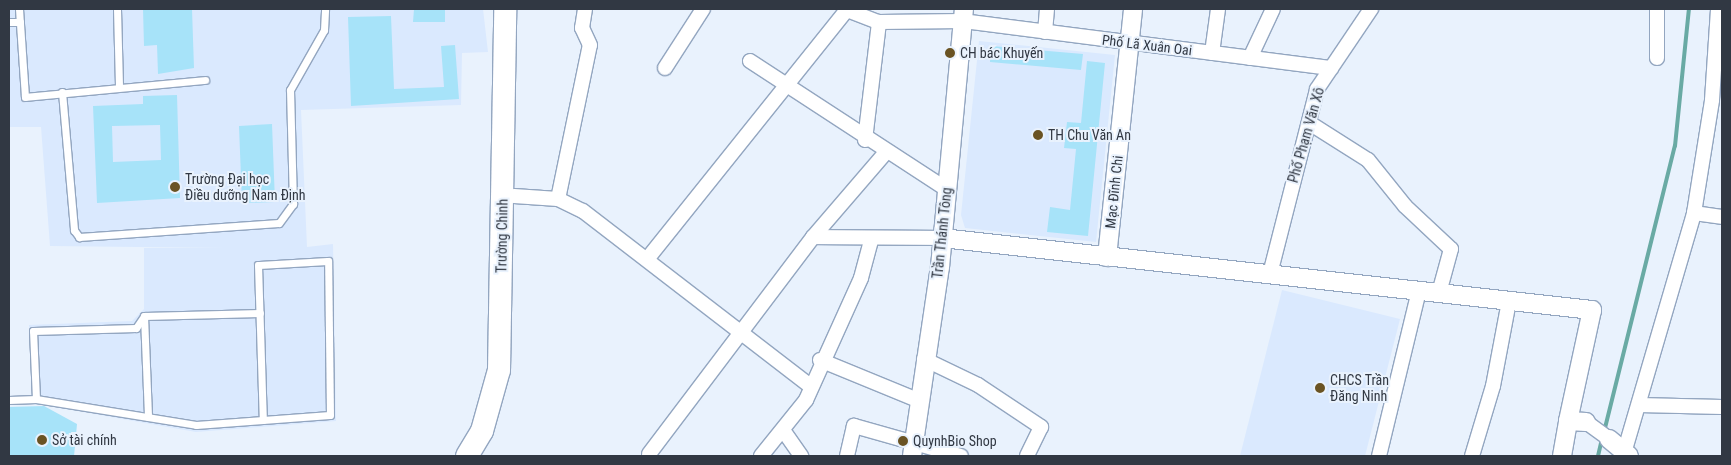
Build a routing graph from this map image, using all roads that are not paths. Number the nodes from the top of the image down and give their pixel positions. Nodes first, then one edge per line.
1 (19, 9) edge
2 (117, 9) edge
3 (325, 9) edge
4 (505, 9) edge
5 (517, 9) edge
6 (585, 9) edge
7 (703, 9) edge
8 (1047, 9) edge
9 (1133, 9) edge
10 (1218, 9) edge
11 (1273, 9) edge
12 (1370, 9) edge
13 (1658, 9) edge
14 (1718, 9) edge
15 (964, 15) edge
16 (9, 22) edge
17 (20, 22) junction
18 (880, 22) junction
19 (1045, 32) junction
20 (1129, 43) junction
21 (1212, 53) junction
22 (1250, 58) junction
23 (1657, 58) dead end
24 (750, 62) dead end
25 (666, 68) dead end
26 (1331, 68) junction
27 (205, 80) dead end
28 (1718, 86) edge
29 (119, 87) junction
30 (786, 89) junction
31 (62, 92) junction
32 (1717, 101) edge
33 (1311, 124) junction
34 (865, 140) junction
35 (886, 152) junction
36 (946, 189) junction
37 (514, 196) junction
38 (558, 199) junction
39 (1694, 213) junction
40 (1722, 216) edge
41 (813, 237) junction
42 (942, 238) junction
43 (871, 241) junction
44 (1107, 256) junction
45 (648, 258) junction
46 (1270, 274) junction
47 (1419, 291) junction
48 (1439, 293) junction
49 (1509, 301) junction
50 (260, 313) junction
51 (144, 316) junction
52 (740, 334) junction
53 (924, 359) junction
54 (820, 360) junction
55 (808, 386) junction
56 (36, 399) junction
57 (9, 400) edge
58 (920, 401) junction
59 (1639, 404) junction
60 (1722, 406) edge
61 (148, 417) junction
62 (263, 420) junction
63 (1568, 421) junction
64 (1586, 422) joint
65 (783, 430) junction
66 (914, 449) edge
67 (1619, 450) edge
68 (649, 454) dead end
69 (467, 456) edge
70 (483, 456) edge
71 (761, 456) edge
72 (801, 456) edge
73 (847, 456) edge
74 (960, 456) edge
75 (1027, 456) edge
76 (1380, 456) edge
77 (1472, 456) edge
78 (1562, 456) edge

1 - 17 lane
2 - 29 lane
3 - 31 lane
4 - 69 main road, Trường Chinh
5 - 37 main road, Trường Chinh
6 - 38 street
7 - 25 street
8 - 19 street
9 - 20 street, Mạc Đĩnh Chi
10 - 21 street
11 - 22 street
12 - 26 street, Phố Phạm Văn Xô
13 - 23 street
14 - 28 street
15 - 18 street, Phố Lã Xuân Oai
15 - 19 street, Phố Lã Xuân Oai
15 - 36 street, Trần Thánh Tông
16 - 17 lane
17 - 31 lane
18 - 30 street
18 - 34 street
19 - 20 street, Phố Lã Xuân Oai
20 - 21 street, Phố Lã Xuân Oai
20 - 44 street, Mạc Đĩnh Chi
21 - 22 street, Phố Lã Xuân Oai
22 - 26 street, Phố Lã Xuân Oai
24 - 30 street
26 - 33 street, Phố Phạm Văn Xô
27 - 29 lane
28 - 32 street
29 - 31 lane
30 - 34 street
30 - 45 street
32 - 39 street
33 - 46 street, Phố Phạm Văn Xô
33 - 48 street
34 - 35 street
35 - 36 street
35 - 41 street
36 - 42 street, Trần Thánh Tông
37 - 38 street
37 - 70 main road, Trường Chinh
38 - 45 street
39 - 40 street
39 - 59 street
41 - 43 street
41 - 52 street
42 - 43 street
42 - 44 street
42 - 53 street, Trần Thánh Tông
43 - 54 street
44 - 46 street
45 - 52 street
46 - 47 street
47 - 48 street
47 - 76 street
48 - 49 street
49 - 63 street
49 - 77 street
50 - 51 lane
50 - 62 lane
50 - 62 lane
51 - 56 lane
51 - 61 lane
52 - 55 street
52 - 68 street
53 - 58 street, Trần Thánh Tông
53 - 75 street
54 - 55 street
54 - 58 street
55 - 65 street
56 - 57 lane
56 - 61 lane
58 - 66 street, Trần Thánh Tông
59 - 60 street
59 - 67 street
61 - 62 lane
63 - 64 street
63 - 78 street
64 - 67 street
65 - 71 street
65 - 72 street
66 - 73 street
66 - 74 street

